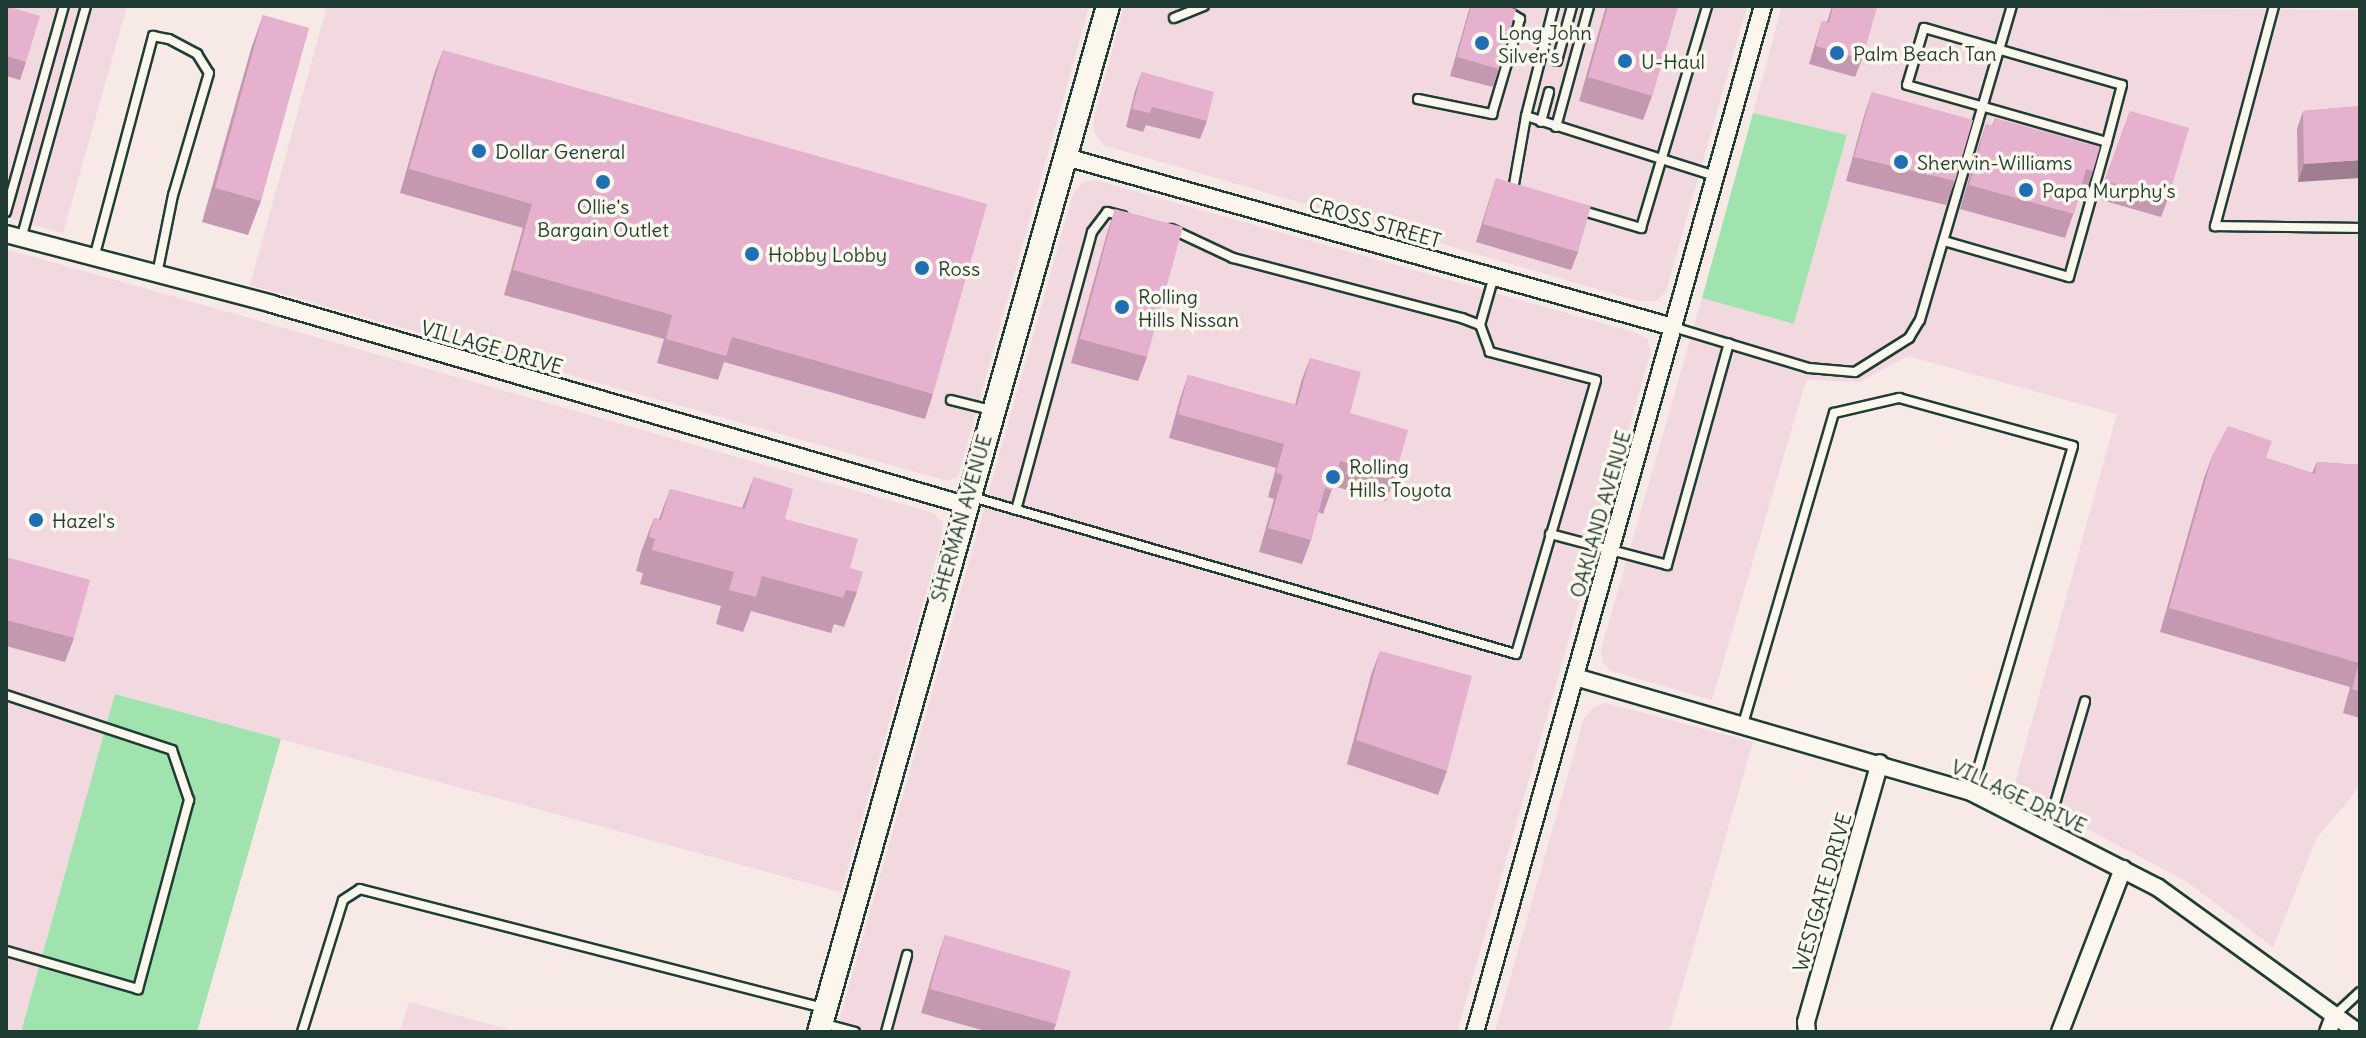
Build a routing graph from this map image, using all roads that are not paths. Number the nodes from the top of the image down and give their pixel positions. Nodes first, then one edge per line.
1 (64, 6) edge
2 (86, 6) edge
3 (1108, 6) edge
4 (1204, 6) edge
5 (1498, 6) edge
6 (1554, 6) edge
7 (1572, 6) edge
8 (1589, 6) edge
9 (1707, 6) edge
10 (1763, 6) edge
11 (2012, 6) edge
12 (2274, 6) edge
13 (1174, 18) dead end
14 (2002, 50) junction
15 (1557, 61) dead end
16 (1549, 92) dead end
17 (1418, 99) dead end
18 (1984, 106) junction
19 (1526, 116) junction
20 (1541, 122) junction
21 (1556, 127) junction
22 (2107, 142) junction
23 (1066, 157) junction
24 (1664, 159) junction
25 (1715, 176) junction
26 (1525, 194) edge
27 (1568, 206) edge
28 (6, 212) edge
29 (1138, 220) edge
30 (1154, 224) edge
31 (2360, 228) edge
32 (14, 237) edge
33 (1944, 241) junction
34 (94, 258) junction
35 (157, 275) junction
36 (1494, 276) junction
37 (1480, 325) junction
38 (1673, 327) junction
39 (1729, 343) junction
40 (951, 400) dead end
41 (992, 411) junction
42 (966, 500) junction
43 (1016, 510) junction
44 (1550, 534) junction
45 (1611, 550) junction
46 (1575, 677) junction
47 (6, 695) edge
48 (2085, 701) dead end
49 (1743, 724) junction
50 (1880, 763) junction
51 (1971, 792) junction
52 (2048, 827) junction
53 (2123, 869) junction
54 (6, 951) edge
55 (907, 955) dead end
56 (2360, 992) edge
57 (822, 1021) edge
58 (2331, 1024) edge
59 (302, 1032) edge
60 (855, 1032) edge
61 (886, 1032) edge
62 (1475, 1032) edge
63 (1807, 1032) edge
64 (2060, 1032) edge
65 (2357, 1032) edge

1 - 28 lane
2 - 32 lane
3 - 23 street, SHERMAN AVENUE
4 - 13 lane
5 - 17 lane
6 - 19 lane
7 - 15 lane
8 - 21 lane
9 - 24 lane
10 - 25 street, OAKLAND AVENUE
11 - 14 lane
12 - 31 lane
14 - 18 lane
14 - 18 lane
14 - 22 lane
16 - 20 lane
18 - 22 lane
18 - 33 lane
19 - 20 lane
19 - 26 lane
20 - 21 lane
21 - 24 lane
22 - 33 lane
23 - 36 street, CROSS STREET
23 - 41 street, SHERMAN AVENUE
24 - 25 lane
24 - 27 lane
25 - 38 street, OAKLAND AVENUE
29 - 43 lane
30 - 37 lane
32 - 34 street, VILLAGE DRIVE
33 - 39 lane
34 - 35 street, VILLAGE DRIVE
34 - 35 lane
35 - 42 street, VILLAGE DRIVE
36 - 37 lane
36 - 38 street, CROSS STREET
37 - 44 lane
38 - 39 lane
38 - 45 street, OAKLAND AVENUE
39 - 45 lane
40 - 41 lane
41 - 42 street, SHERMAN AVENUE
42 - 43 lane
42 - 57 street, SHERMAN AVENUE
43 - 44 lane
44 - 45 lane
45 - 46 street, OAKLAND AVENUE
46 - 49 street, VILLAGE DRIVE
46 - 62 street, OAKLAND AVENUE
47 - 54 lane
48 - 52 lane
49 - 50 street, VILLAGE DRIVE
49 - 51 lane
50 - 51 street, VILLAGE DRIVE
50 - 63 street, WESTGATE DRIVE
51 - 52 street, VILLAGE DRIVE
52 - 53 street, VILLAGE DRIVE
53 - 58 street, VILLAGE DRIVE
53 - 64 street
55 - 61 lane
56 - 58 lane
57 - 59 lane
57 - 60 lane
58 - 65 street, VILLAGE DRIVE

